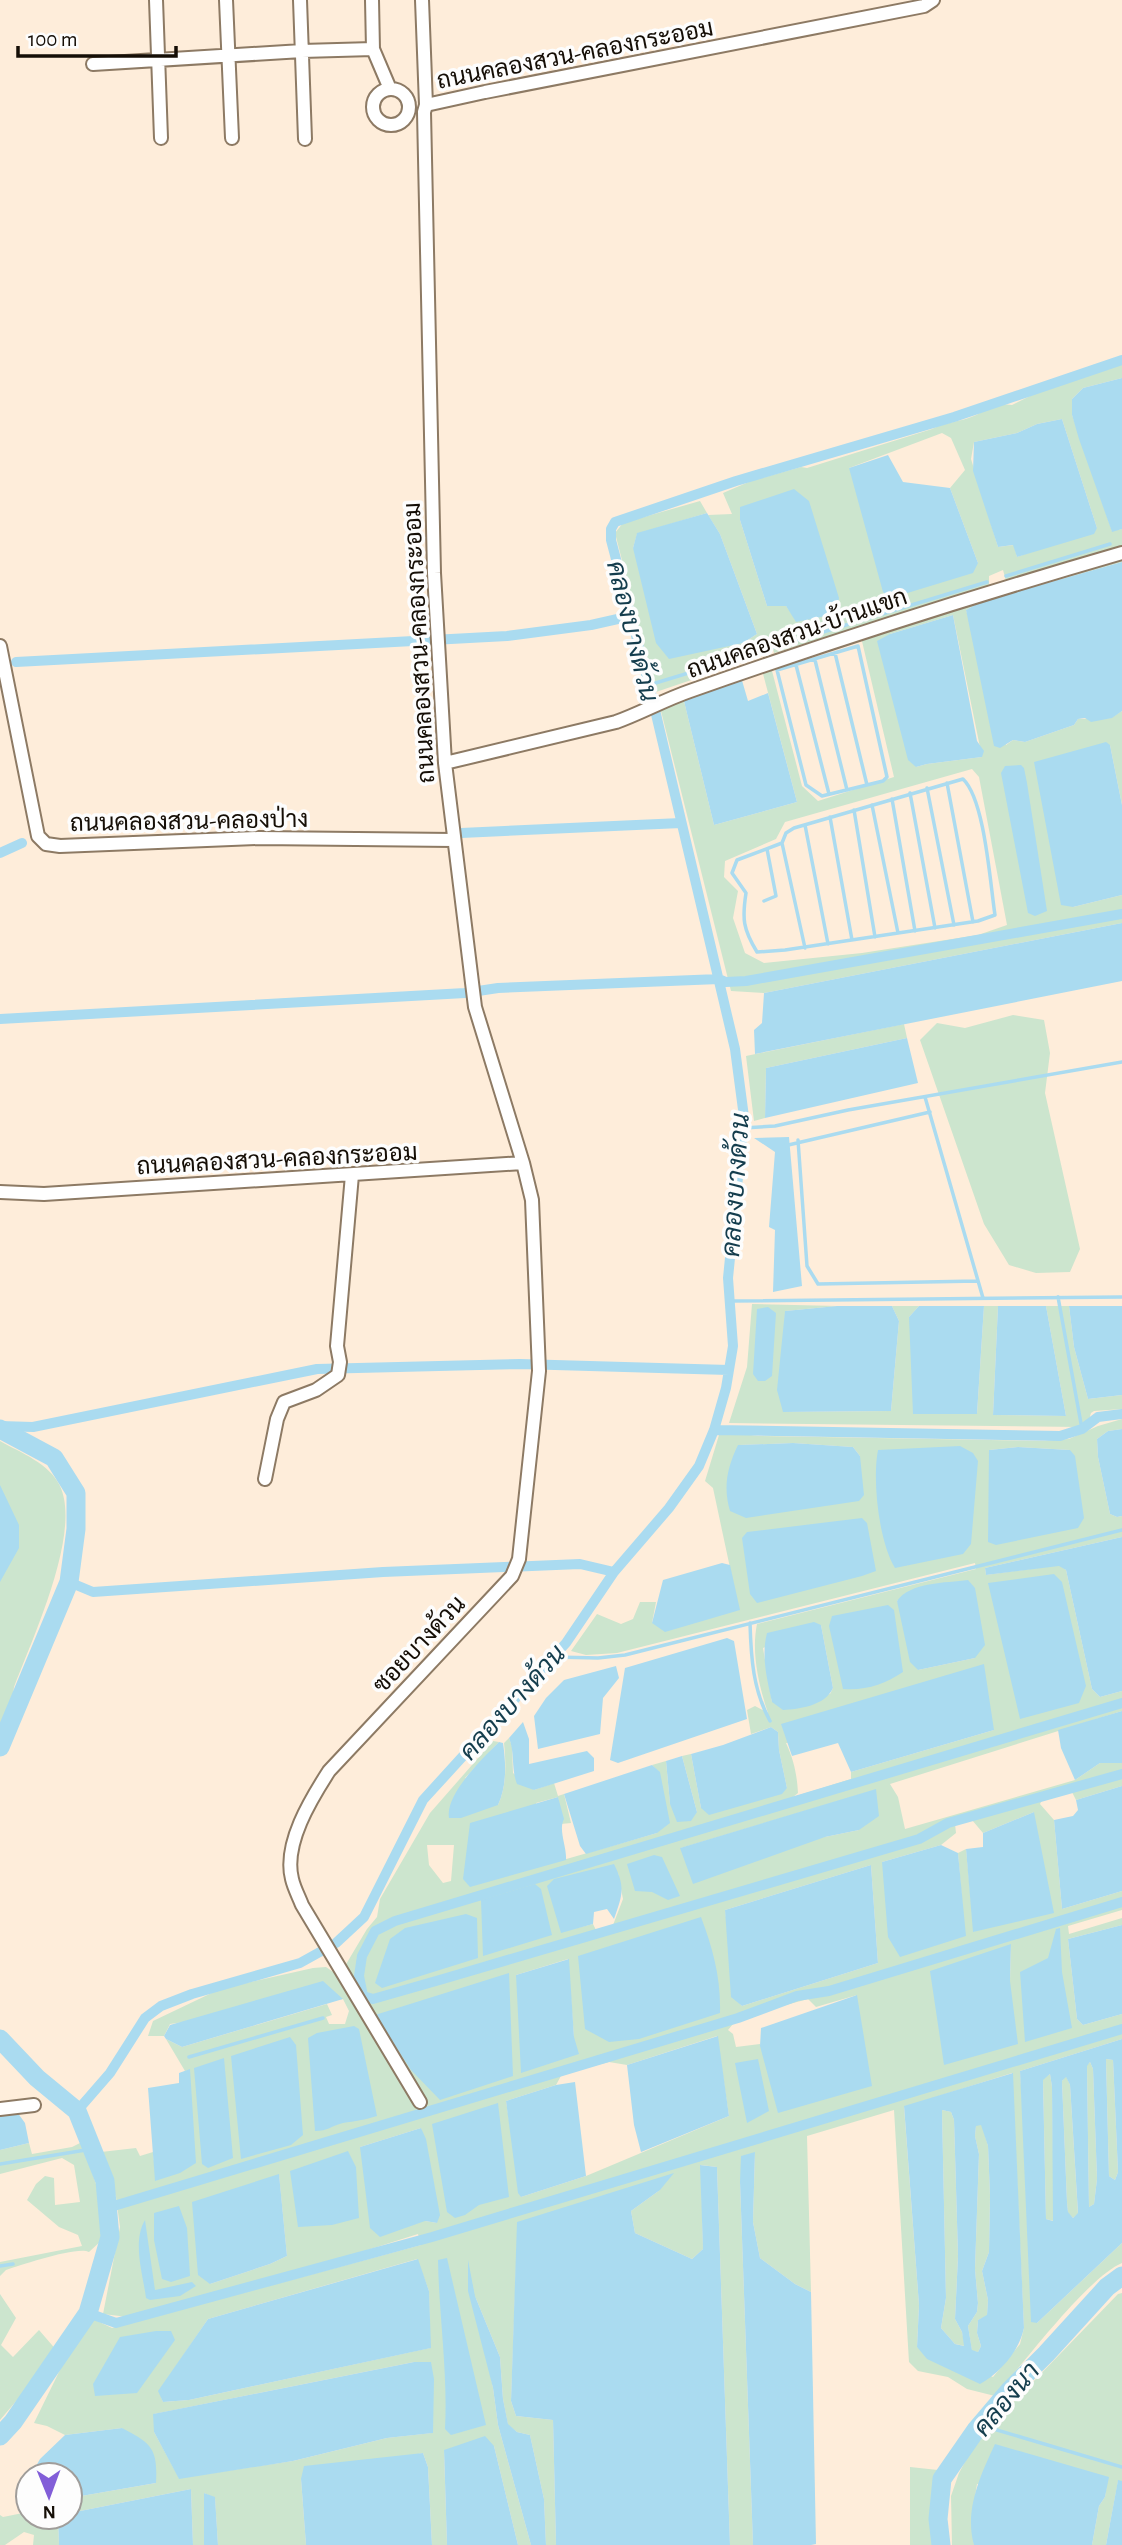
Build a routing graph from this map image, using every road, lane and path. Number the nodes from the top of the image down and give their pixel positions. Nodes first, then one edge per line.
1 (156, 0) edge
2 (226, 0) edge
3 (300, 0) edge
4 (372, 0) edge
5 (422, 0) edge
6 (933, 0) edge
7 (373, 49) junction
8 (302, 51) junction
9 (229, 55) junction
10 (158, 60) junction
11 (93, 64) dead end
12 (390, 89) junction
13 (408, 107) junction
14 (425, 108) junction
15 (161, 138) dead end
16 (232, 138) dead end
17 (305, 139) dead end
18 (1122, 553) edge
19 (0, 646) edge
20 (446, 763) junction
21 (454, 840) junction
22 (523, 1163) junction
23 (352, 1175) junction
24 (0, 1192) edge
25 (265, 1479) dead end
26 (420, 2102) dead end
27 (34, 2105) dead end
28 (0, 2109) edge

1 - 10 street
2 - 9 street
3 - 8 street
4 - 7 street
5 - 14 street
6 - 14 street, ถนนคลองสวน-คลองกระออม
7 - 8 street
7 - 12 street
8 - 9 street
8 - 17 street
9 - 10 street
9 - 16 street
10 - 11 street
10 - 15 street
12 - 13 street
12 - 13 street
13 - 14 street
14 - 20 street, ถนนคลองสวน-คลองกระออม
18 - 20 street, ถนนคลองสวน-บ้านแขก
19 - 21 street, ถนนคลองสวน-คลองป่าง
20 - 21 street, ถนนคลองสวน-คลองกระออม
21 - 22 street, ถนนคลองสวน-คลองกระออม
22 - 23 street, ถนนคลองสวน-คลองกระออม
22 - 26 street, ซอยบางด้วน
23 - 24 street, ถนนคลองสวน-คลองกระออม
23 - 25 street
27 - 28 street

